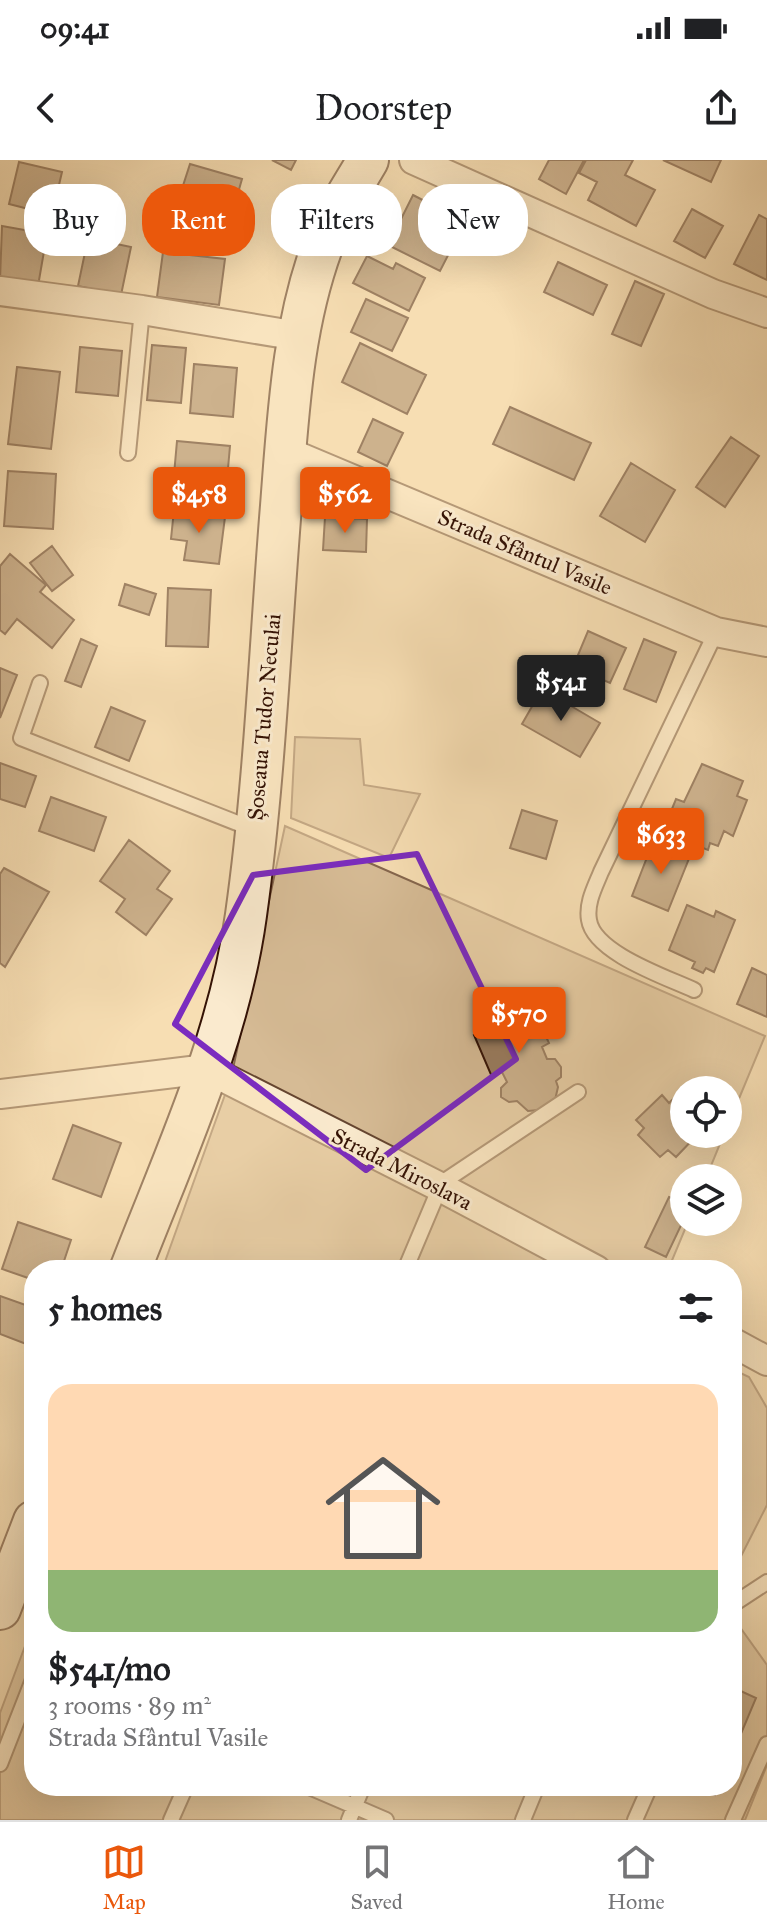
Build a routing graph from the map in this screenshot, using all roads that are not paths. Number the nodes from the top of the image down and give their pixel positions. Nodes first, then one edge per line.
1 (368, 160) edge
2 (414, 160) edge
3 (0, 291) edge
4 (142, 310) junction
5 (767, 313) edge
6 (298, 336) junction
7 (285, 451) junction
8 (128, 453) dead end
9 (716, 632) junction
10 (767, 642) edge
11 (40, 683) dead end
12 (255, 830) junction
13 (694, 990) dead end
14 (207, 1069) junction
15 (578, 1092) dead end
16 (0, 1094) edge
17 (440, 1187) junction
18 (134, 1260) edge
19 (409, 1260) edge
20 (577, 1260) edge
21 (742, 1347) edge
22 (767, 1361) edge
23 (24, 1547) edge
24 (767, 1582) edge
25 (742, 1598) edge
26 (0, 1609) edge
27 (24, 1703) edge
28 (767, 1744) edge
29 (0, 1764) edge
30 (182, 1796) edge
31 (324, 1796) edge
32 (533, 1796) edge
33 (646, 1796) edge
34 (352, 1813) edge
35 (171, 1820) edge
36 (386, 1820) edge
37 (523, 1820) edge
38 (635, 1820) edge
39 (733, 1820) edge

1 - 6 main road, Șoseaua Tudor Neculai
2 - 5 street
3 - 4 street
4 - 6 street
4 - 8 lane
6 - 7 main road, Șoseaua Tudor Neculai
7 - 9 street, Strada Sfântul Vasile
7 - 12 main road, Șoseaua Tudor Neculai
9 - 10 street, Strada Sfântul Vasile
9 - 13 lane
11 - 12 lane
12 - 14 main road, Șoseaua Tudor Neculai
14 - 16 street
14 - 17 street, Strada Miroslava
14 - 18 main road, Șoseaua Tudor Neculai
15 - 17 lane
17 - 19 lane
17 - 20 street, Strada Miroslava
21 - 22 street
23 - 26 main road
24 - 25 lane
27 - 29 lane
28 - 39 lane
30 - 35 lane
31 - 34 lane
32 - 37 lane
33 - 38 lane
34 - 36 lane

